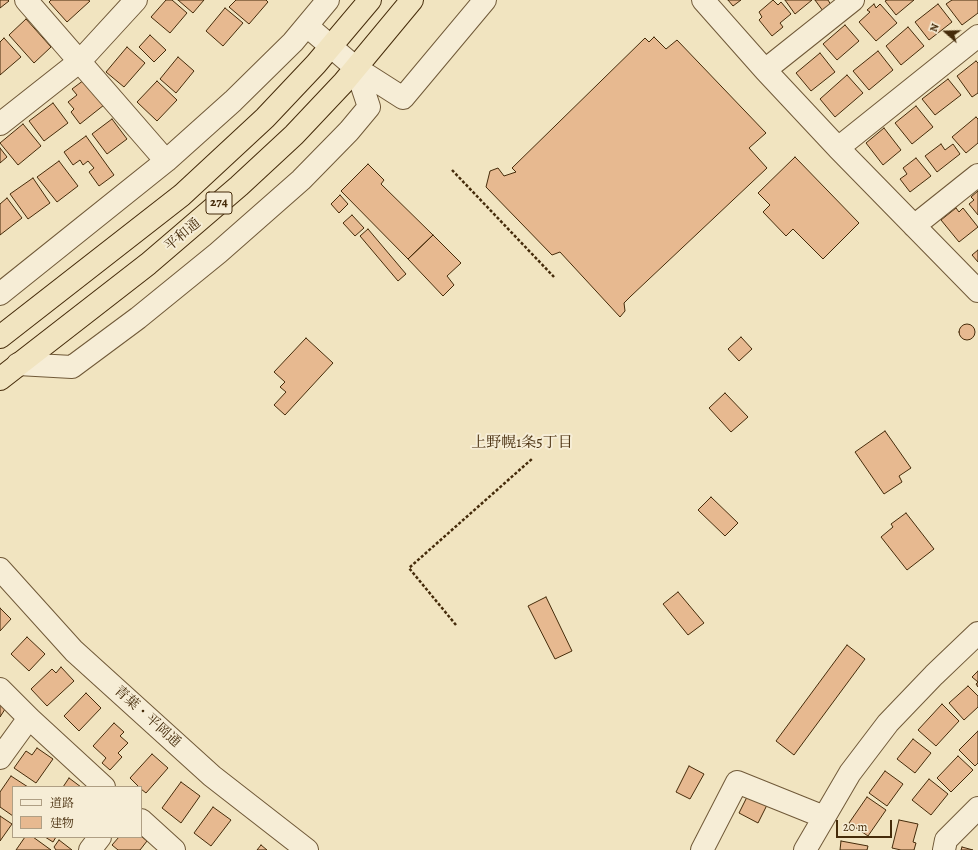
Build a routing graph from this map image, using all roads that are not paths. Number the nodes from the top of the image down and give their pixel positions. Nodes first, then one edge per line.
1 (26, 0) edge
2 (136, 0) edge
3 (328, 0) edge
4 (370, 0) edge
5 (412, 0) edge
6 (485, 0) edge
7 (703, 0) edge
8 (853, 0) edge
9 (307, 26) junction
10 (978, 36) edge
11 (331, 46) junction
12 (80, 61) junction
13 (356, 68) junction
14 (765, 70) junction
15 (0, 124) edge
16 (838, 148) junction
17 (166, 161) junction
18 (978, 175) edge
19 (914, 226) junction
20 (978, 291) edge
21 (0, 294) edge
22 (0, 337) edge
23 (18, 364) junction
24 (0, 379) edge
25 (0, 569) edge
26 (978, 633) edge
27 (0, 689) edge
28 (28, 718) junction
29 (0, 758) edge
30 (103, 786) edge
31 (978, 808) edge
32 (824, 817) junction
33 (142, 821) edge
34 (99, 838) edge
35 (90, 850) edge
36 (174, 850) edge
37 (307, 850) edge
38 (702, 850) edge
39 (805, 850) edge
40 (944, 850) edge

1 - 12 street
2 - 12 street
3 - 9 street
4 - 11 highway, 274
5 - 13 highway, 平和通 / 274
6 - 13 street
7 - 14 street
8 - 14 street
9 - 11 street
9 - 17 street
10 - 16 street
11 - 13 street
11 - 22 highway, 274
12 - 15 street
12 - 17 street
13 - 23 highway, 平和通 / 274
13 - 23 street
14 - 16 street
16 - 19 street
17 - 21 street
18 - 19 street
19 - 20 street
23 - 24 highway, 平和通 / 274
25 - 37 street, 青葉・平岡通
26 - 32 street
27 - 28 street
28 - 29 street
28 - 30 street
31 - 40 street
32 - 38 street
32 - 39 street
33 - 36 street
34 - 35 street

